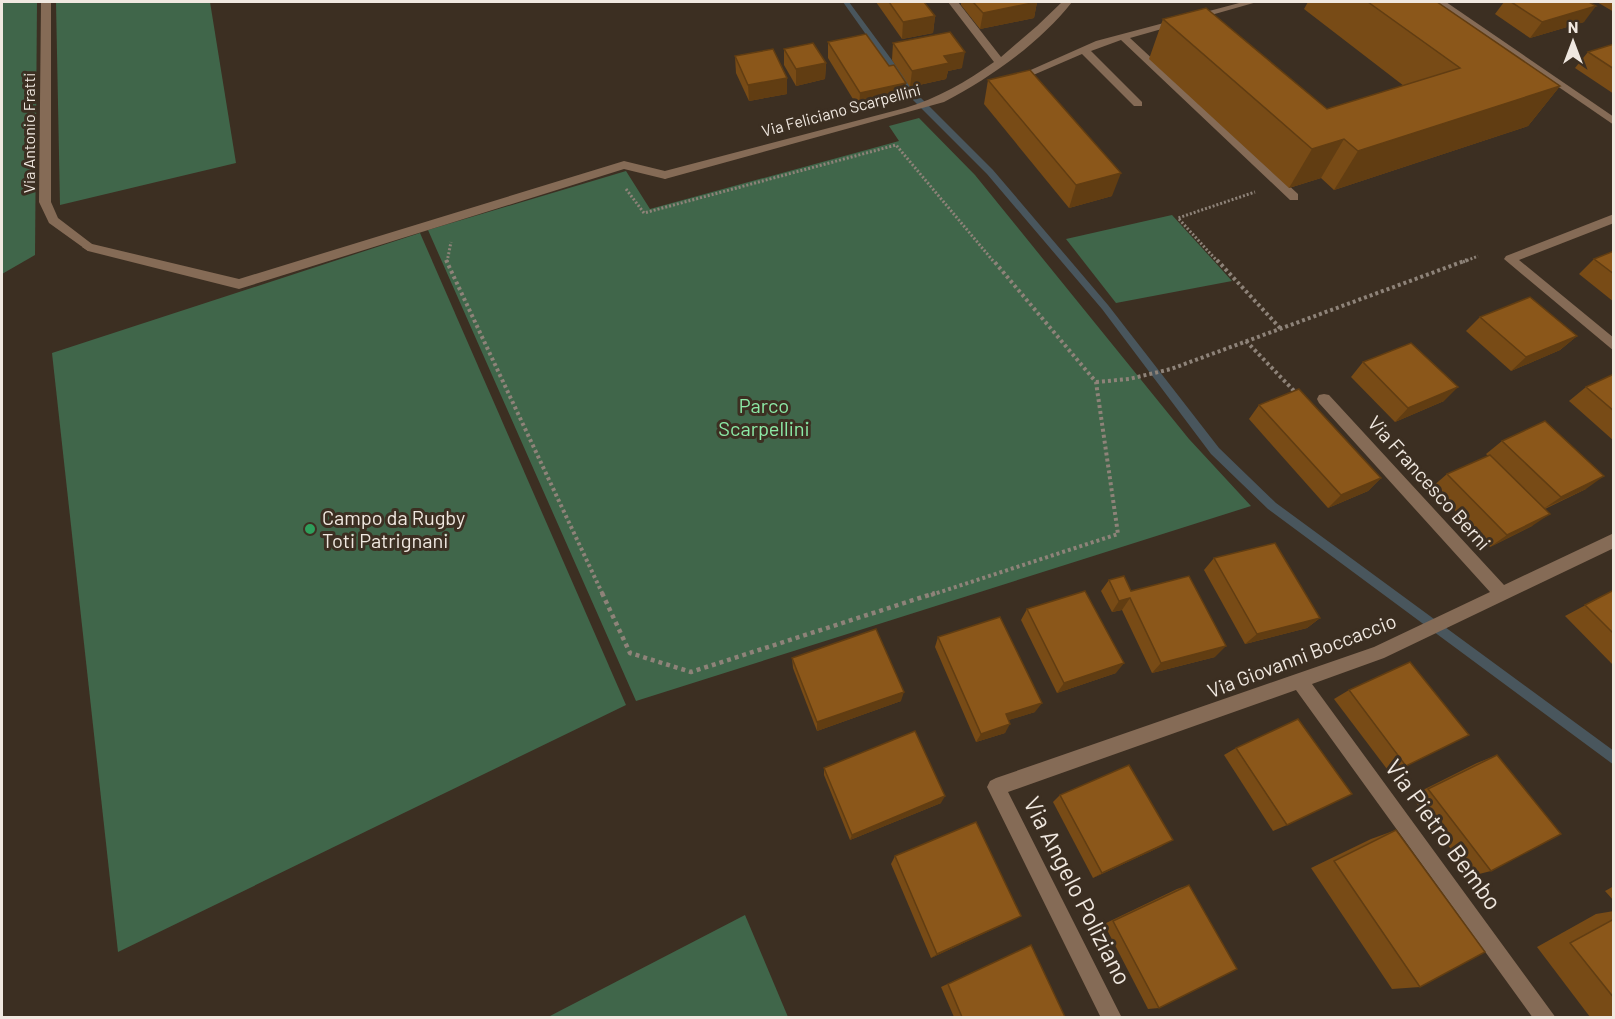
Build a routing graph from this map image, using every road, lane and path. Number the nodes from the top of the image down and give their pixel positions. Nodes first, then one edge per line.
1 (46, 2) edge
2 (953, 2) edge
3 (1067, 2) edge
4 (1252, 2) edge
5 (1440, 2) edge
6 (1123, 37) junction
7 (1084, 50) junction
8 (999, 61) junction
9 (997, 86) edge
10 (1138, 104) dead end
11 (1614, 122) edge
12 (611, 169) junction
13 (1280, 184) junction
14 (1294, 197) dead end
15 (458, 215) junction
16 (1614, 218) edge
17 (1478, 256) dead end
18 (1281, 329) junction
19 (1246, 341) junction
20 (1614, 346) edge
21 (1096, 382) junction
22 (1297, 394) edge
23 (1324, 399) dead end
24 (1614, 540) edge
25 (1502, 594) junction
26 (1300, 682) junction
27 (996, 787) joint
28 (1112, 1017) edge
29 (1546, 1017) edge

1 - 15 street, Via Antonio Fratti
2 - 8 street
3 - 8 street, Via Feliciano Scarpellini
4 - 6 street
5 - 11 street
6 - 7 street
6 - 13 street
7 - 9 street
7 - 10 street
8 - 12 street, Via Feliciano Scarpellini
12 - 15 street
12 - 21 path
13 - 14 street
13 - 18 path
15 - 21 path
16 - 20 street
17 - 18 path
18 - 19 path
19 - 21 path
19 - 22 path
23 - 25 street, Via Francesco Berni
24 - 25 street, Via Giovanni Boccaccio
25 - 26 street, Via Giovanni Boccaccio
26 - 27 street, Via Giovanni Boccaccio
26 - 29 street, Via Pietro Bembo
27 - 28 street, Via Angelo Poliziano

